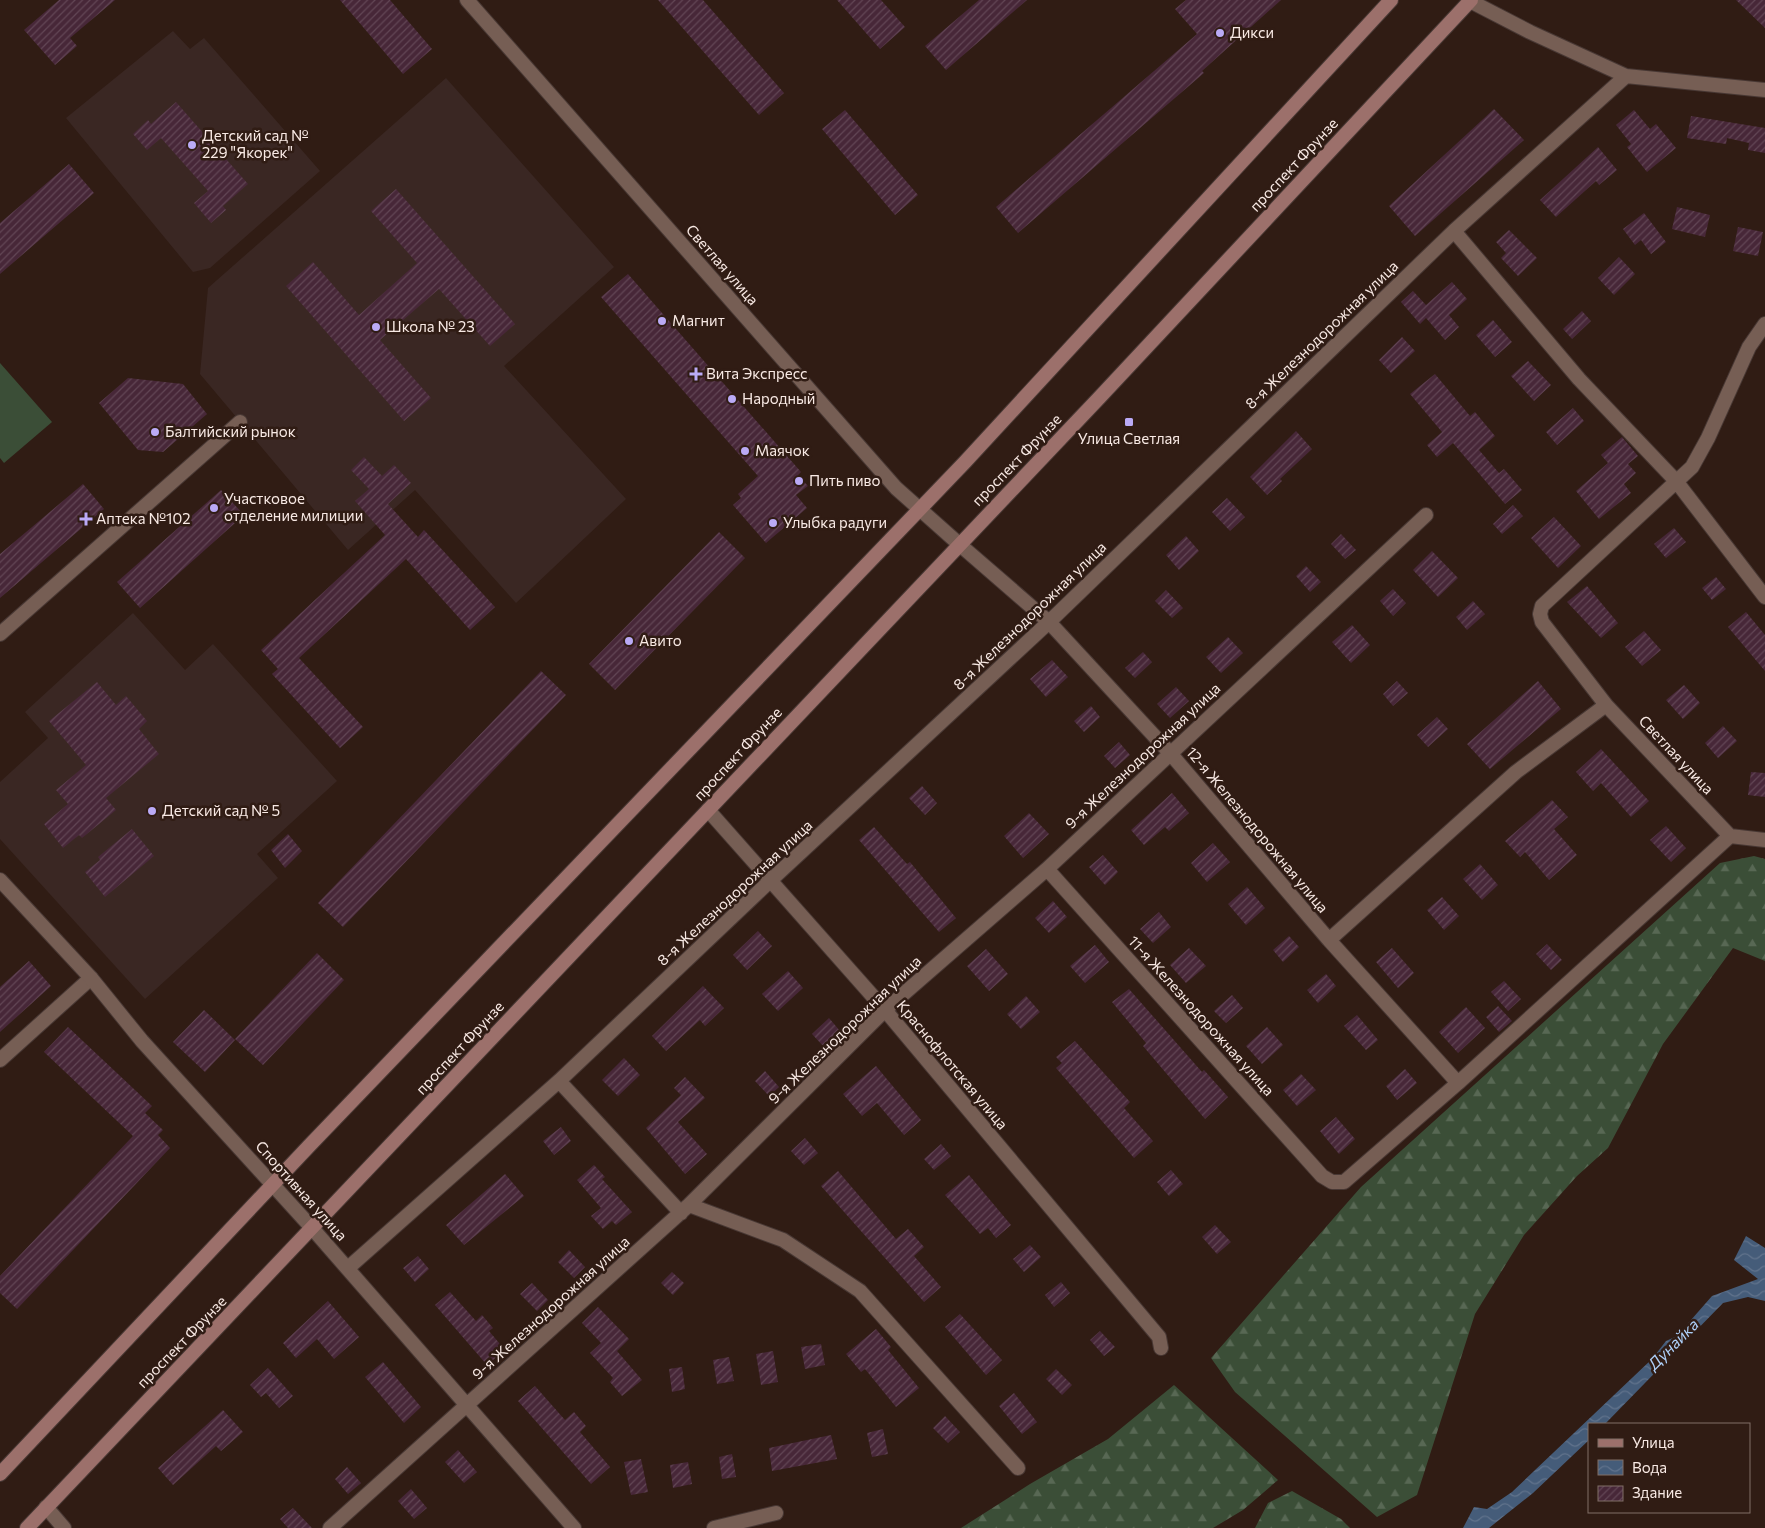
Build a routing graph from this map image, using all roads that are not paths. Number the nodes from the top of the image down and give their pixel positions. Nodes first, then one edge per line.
1 (467, 0) edge
2 (1391, 0) edge
3 (1471, 0) edge
4 (1626, 76) junction
5 (1765, 90) edge
6 (1454, 231) junction
7 (1765, 324) edge
8 (240, 422) dead end
9 (1676, 481) junction
10 (919, 508) junction
11 (1426, 515) dead end
12 (959, 544) junction
13 (1765, 597) edge
14 (1049, 622) junction
15 (0, 634) edge
16 (1602, 709) junction
17 (1170, 753) junction
18 (708, 810) junction
19 (1730, 836) junction
20 (1765, 840) edge
21 (1047, 869) junction
22 (0, 880) edge
23 (771, 880) junction
24 (1329, 940) junction
25 (91, 978) junction
26 (885, 1010) junction
27 (0, 1060) edge
28 (559, 1081) junction
29 (1458, 1083) junction
30 (274, 1184) junction
31 (685, 1209) junction
32 (312, 1228) junction
33 (348, 1268) junction
34 (1161, 1348) dead end
35 (468, 1405) junction
36 (1018, 1468) dead end
37 (0, 1474) edge
38 (46, 1507) junction
39 (776, 1513) dead end
40 (27, 1528) edge
41 (64, 1528) edge
42 (330, 1528) edge
43 (574, 1528) edge
44 (714, 1528) edge

1 - 10 street, Светлая улица
2 - 10 main road
3 - 4 street
3 - 12 main road, проспект Фрунзе
4 - 5 street
4 - 6 street, 8-я Железнодорожная улица
6 - 9 street
6 - 14 street, 8-я Железнодорожная улица
7 - 9 street
8 - 15 street
9 - 13 street
9 - 16 street, Светлая улица
10 - 12 street, Светлая улица
10 - 30 main road
11 - 17 street, 9-я Железнодорожная улица
12 - 14 street, 12-я Железнодорожная улица
12 - 18 main road, проспект Фрунзе
14 - 17 street, 12-я Железнодорожная улица
14 - 23 street, 8-я Железнодорожная улица
16 - 19 street, Светлая улица
16 - 24 street
17 - 21 street, 9-я Железнодорожная улица
17 - 24 street, 12-я Железнодорожная улица
18 - 23 street, Краснофлотская улица
18 - 32 main road, проспект Фрунзе
19 - 20 street
19 - 29 street
21 - 26 street, 9-я Железнодорожная улица
21 - 29 street, 11-я Железнодорожная улица
22 - 25 street, Спортивная улица
23 - 26 street, Краснофлотская улица
23 - 28 street, 8-я Железнодорожная улица
24 - 29 street, 12-я Железнодорожная улица
25 - 27 street
25 - 30 street, Спортивная улица
26 - 31 street, 9-я Железнодорожная улица
26 - 34 street, Краснофлотская улица
28 - 31 street
28 - 33 street, 8-я Железнодорожная улица
30 - 32 street, Спортивная улица
30 - 37 main road
31 - 35 street, 9-я Железнодорожная улица
31 - 36 street
32 - 33 street, Спортивная улица
32 - 38 main road, проспект Фрунзе
33 - 35 street, Спортивная улица
35 - 42 street, 9-я Железнодорожная улица
35 - 43 street, Спортивная улица
38 - 40 main road, проспект Фрунзе
38 - 41 street
39 - 44 street

